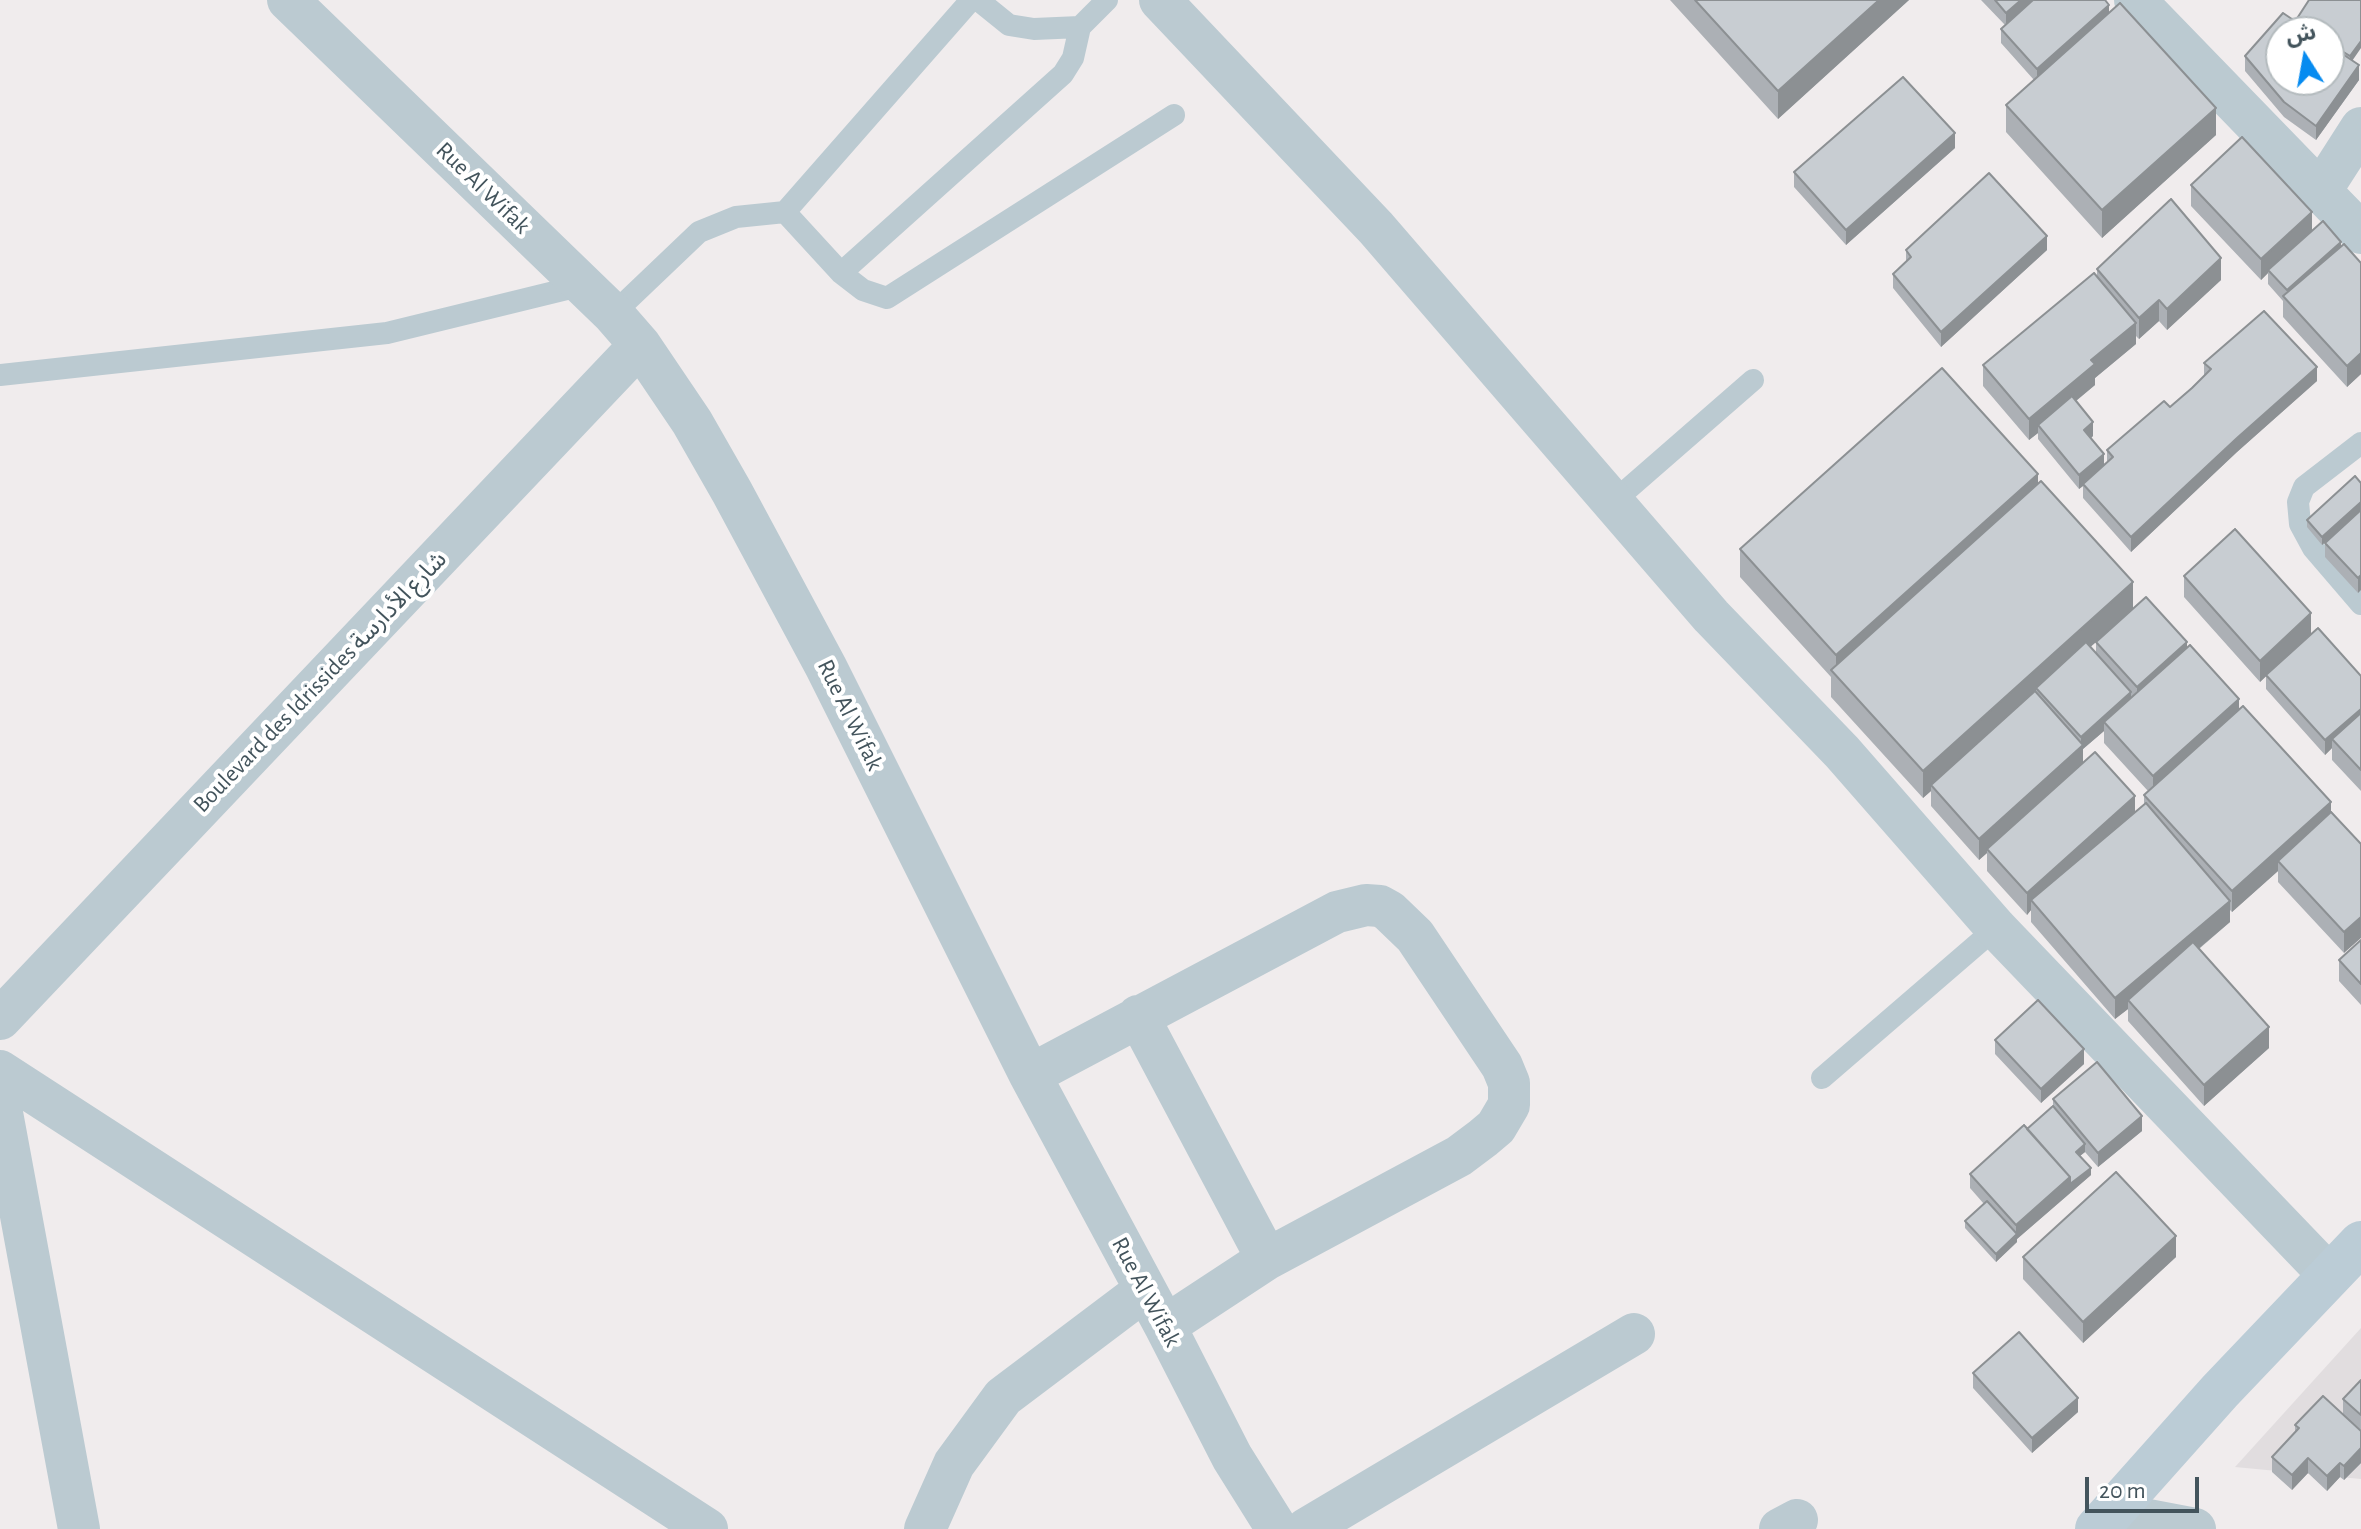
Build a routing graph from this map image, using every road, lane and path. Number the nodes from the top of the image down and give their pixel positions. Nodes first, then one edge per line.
1 (288, 0) edge
2 (971, 0) edge
3 (978, 0) edge
4 (1107, 0) edge
5 (1160, 0) edge
6 (2135, 0) edge
7 (1080, 27) junction
8 (1174, 115) dead end
9 (2361, 128) edge
10 (2320, 192) junction
11 (785, 212) junction
12 (2361, 233) edge
13 (841, 273) junction
14 (583, 285) junction
15 (626, 330) junction
16 (0, 375) edge
17 (1753, 380) dead end
18 (2361, 443) edge
19 (1613, 502) junction
20 (2361, 604) edge
21 (1996, 928) junction
22 (1138, 1016) junction
23 (0, 1019) edge
24 (0, 1071) edge
25 (1030, 1075) junction
26 (1822, 1078) dead end
27 (0, 1102) edge
28 (2361, 1243) edge
29 (1267, 1259) junction
30 (2330, 1276) junction
31 (1145, 1290) junction
32 (1165, 1326) junction
33 (1634, 1334) dead end
34 (2104, 1521) edge
35 (79, 1529) edge
36 (707, 1529) edge
37 (925, 1529) edge
38 (1277, 1529) edge
39 (1306, 1529) edge
40 (2195, 1529) edge

1 - 14 street, Rue Al Wifak
2 - 11 lane
3 - 7 lane
4 - 7 lane
5 - 19 street
6 - 10 street
7 - 13 lane
8 - 13 lane
9 - 10 street
10 - 12 street
11 - 13 lane
11 - 15 lane
14 - 15 street, Rue Al Wifak
14 - 16 lane
15 - 23 street, Boulevard des Idrissides شارع الأدارسة
15 - 25 street, Rue Al Wifak
17 - 19 lane
18 - 20 lane
19 - 21 street
21 - 26 lane
21 - 30 street
22 - 25 street
22 - 29 street
22 - 29 street
24 - 36 street
25 - 31 street, Rue Al Wifak
27 - 35 street
28 - 30 street
29 - 32 street
30 - 34 street
31 - 32 street, Rue Al Wifak
31 - 37 street
32 - 38 street, Rue Al Wifak
33 - 39 street
34 - 40 street

